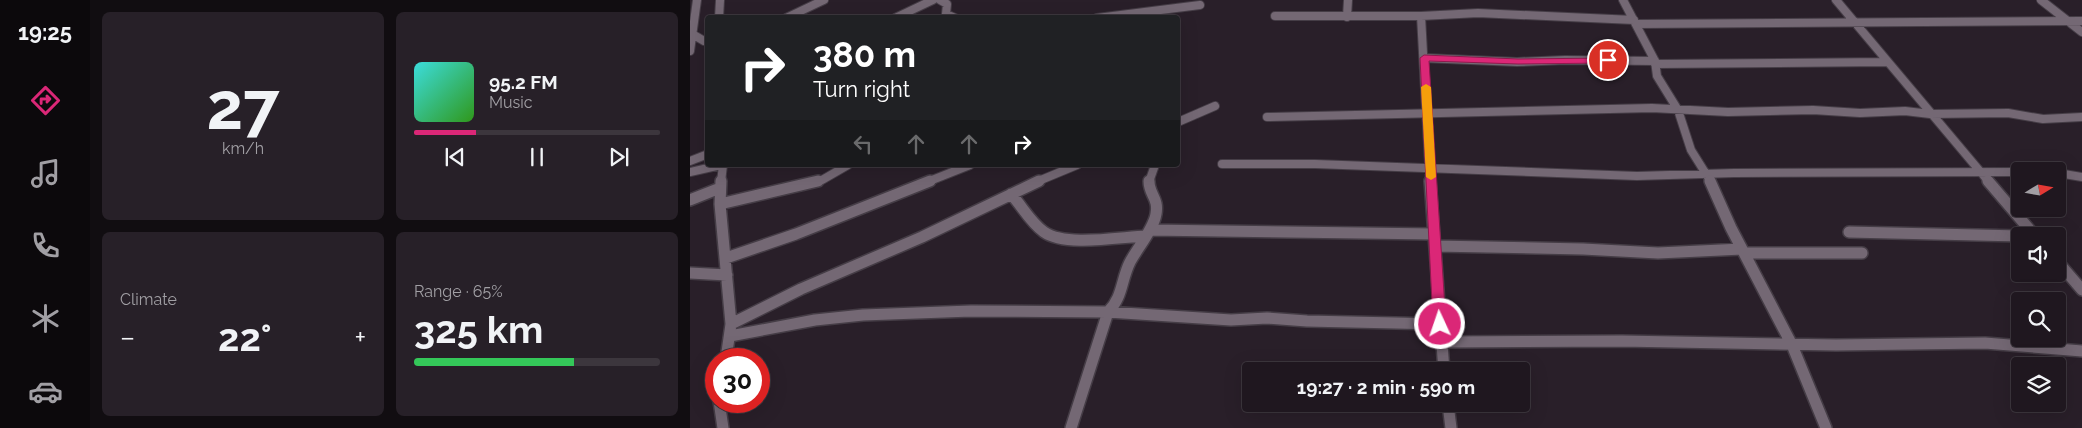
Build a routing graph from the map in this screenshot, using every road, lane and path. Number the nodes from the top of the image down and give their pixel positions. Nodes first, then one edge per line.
1 (720, 0) edge
2 (824, 0) edge
3 (933, 0) edge
4 (940, 0) edge
5 (1348, 0) edge
6 (1623, 0) edge
7 (1836, 0) edge
8 (2041, 0) edge
9 (694, 5) edge
10 (1200, 5) dead end
11 (719, 15) edge
12 (792, 15) edge
13 (901, 15) edge
14 (948, 15) edge
15 (1121, 15) edge
16 (1274, 16) dead end
17 (1347, 16) junction
18 (1421, 16) junction
19 (2068, 21) junction
20 (2082, 21) edge
21 (1635, 22) junction
22 (1854, 22) junction
23 (2082, 32) edge
24 (694, 35) junction
25 (705, 41) edge
26 (690, 51) edge
27 (1424, 58) junction
28 (1655, 62) junction
29 (1887, 62) junction
30 (1215, 106) dead end
31 (1678, 110) junction
32 (1427, 112) junction
33 (1930, 114) junction
34 (1267, 117) dead end
35 (2082, 118) edge
36 (1180, 121) edge
37 (705, 155) edge
38 (690, 161) edge
39 (1222, 164) dead end
40 (713, 167) edge
41 (722, 167) edge
42 (845, 167) edge
43 (965, 167) edge
44 (1069, 167) edge
45 (1154, 167) edge
46 (1430, 167) junction
47 (690, 172) edge
48 (1981, 172) junction
49 (2011, 172) edge
50 (1707, 174) junction
51 (2066, 174) edge
52 (2082, 177) edge
53 (720, 188) junction
54 (1011, 194) junction
55 (690, 200) edge
56 (720, 204) junction
57 (2027, 227) edge
58 (1850, 232) dead end
59 (1148, 233) junction
60 (1434, 234) junction
61 (2011, 236) edge
62 (1435, 246) junction
63 (1743, 251) junction
64 (1862, 253) dead end
65 (726, 258) junction
66 (2066, 271) edge
67 (690, 273) edge
68 (727, 275) junction
69 (2082, 290) edge
70 (1108, 312) junction
71 (731, 324) junction
72 (1440, 324) junction
73 (730, 336) junction
74 (1443, 342) junction
75 (1792, 345) junction
76 (728, 348) edge
77 (2082, 351) edge
78 (1444, 362) edge
79 (1449, 412) edge
80 (721, 413) edge
81 (723, 428) edge
82 (1071, 428) edge
83 (1451, 428) edge
84 (1826, 428) edge

1 - 11 street
2 - 12 street
3 - 13 street
4 - 14 street
5 - 17 street
6 - 21 street
7 - 22 street
8 - 19 street
9 - 24 street
10 - 15 street
16 - 17 street
17 - 18 street
18 - 21 street
18 - 27 street
19 - 20 street
19 - 22 street
19 - 23 street
21 - 22 street
21 - 28 street
22 - 29 street
24 - 25 street
24 - 26 street
27 - 28 street
27 - 32 street
28 - 29 street
28 - 31 street
29 - 33 street
30 - 36 street
31 - 32 street
31 - 33 street
31 - 50 street
32 - 34 street
32 - 46 street
33 - 35 street
33 - 48 street
37 - 38 street
39 - 46 street
40 - 47 street
41 - 53 street
42 - 56 street
43 - 65 street
44 - 54 street
45 - 59 street
46 - 50 street
46 - 60 street
48 - 49 street
48 - 50 street
48 - 57 street
50 - 63 street
51 - 52 street
53 - 55 street
53 - 56 street
54 - 59 street
54 - 71 street
56 - 65 street
58 - 61 street
59 - 60 street
59 - 70 street
60 - 62 street
62 - 63 street
62 - 72 street
63 - 64 street
63 - 75 street
65 - 68 street
66 - 69 street
67 - 68 street
68 - 71 street
70 - 72 street
70 - 73 street
70 - 82 street
71 - 73 street
72 - 74 street
73 - 76 street
74 - 75 street
74 - 78 street
75 - 77 street
75 - 84 street
79 - 83 street
80 - 81 street

